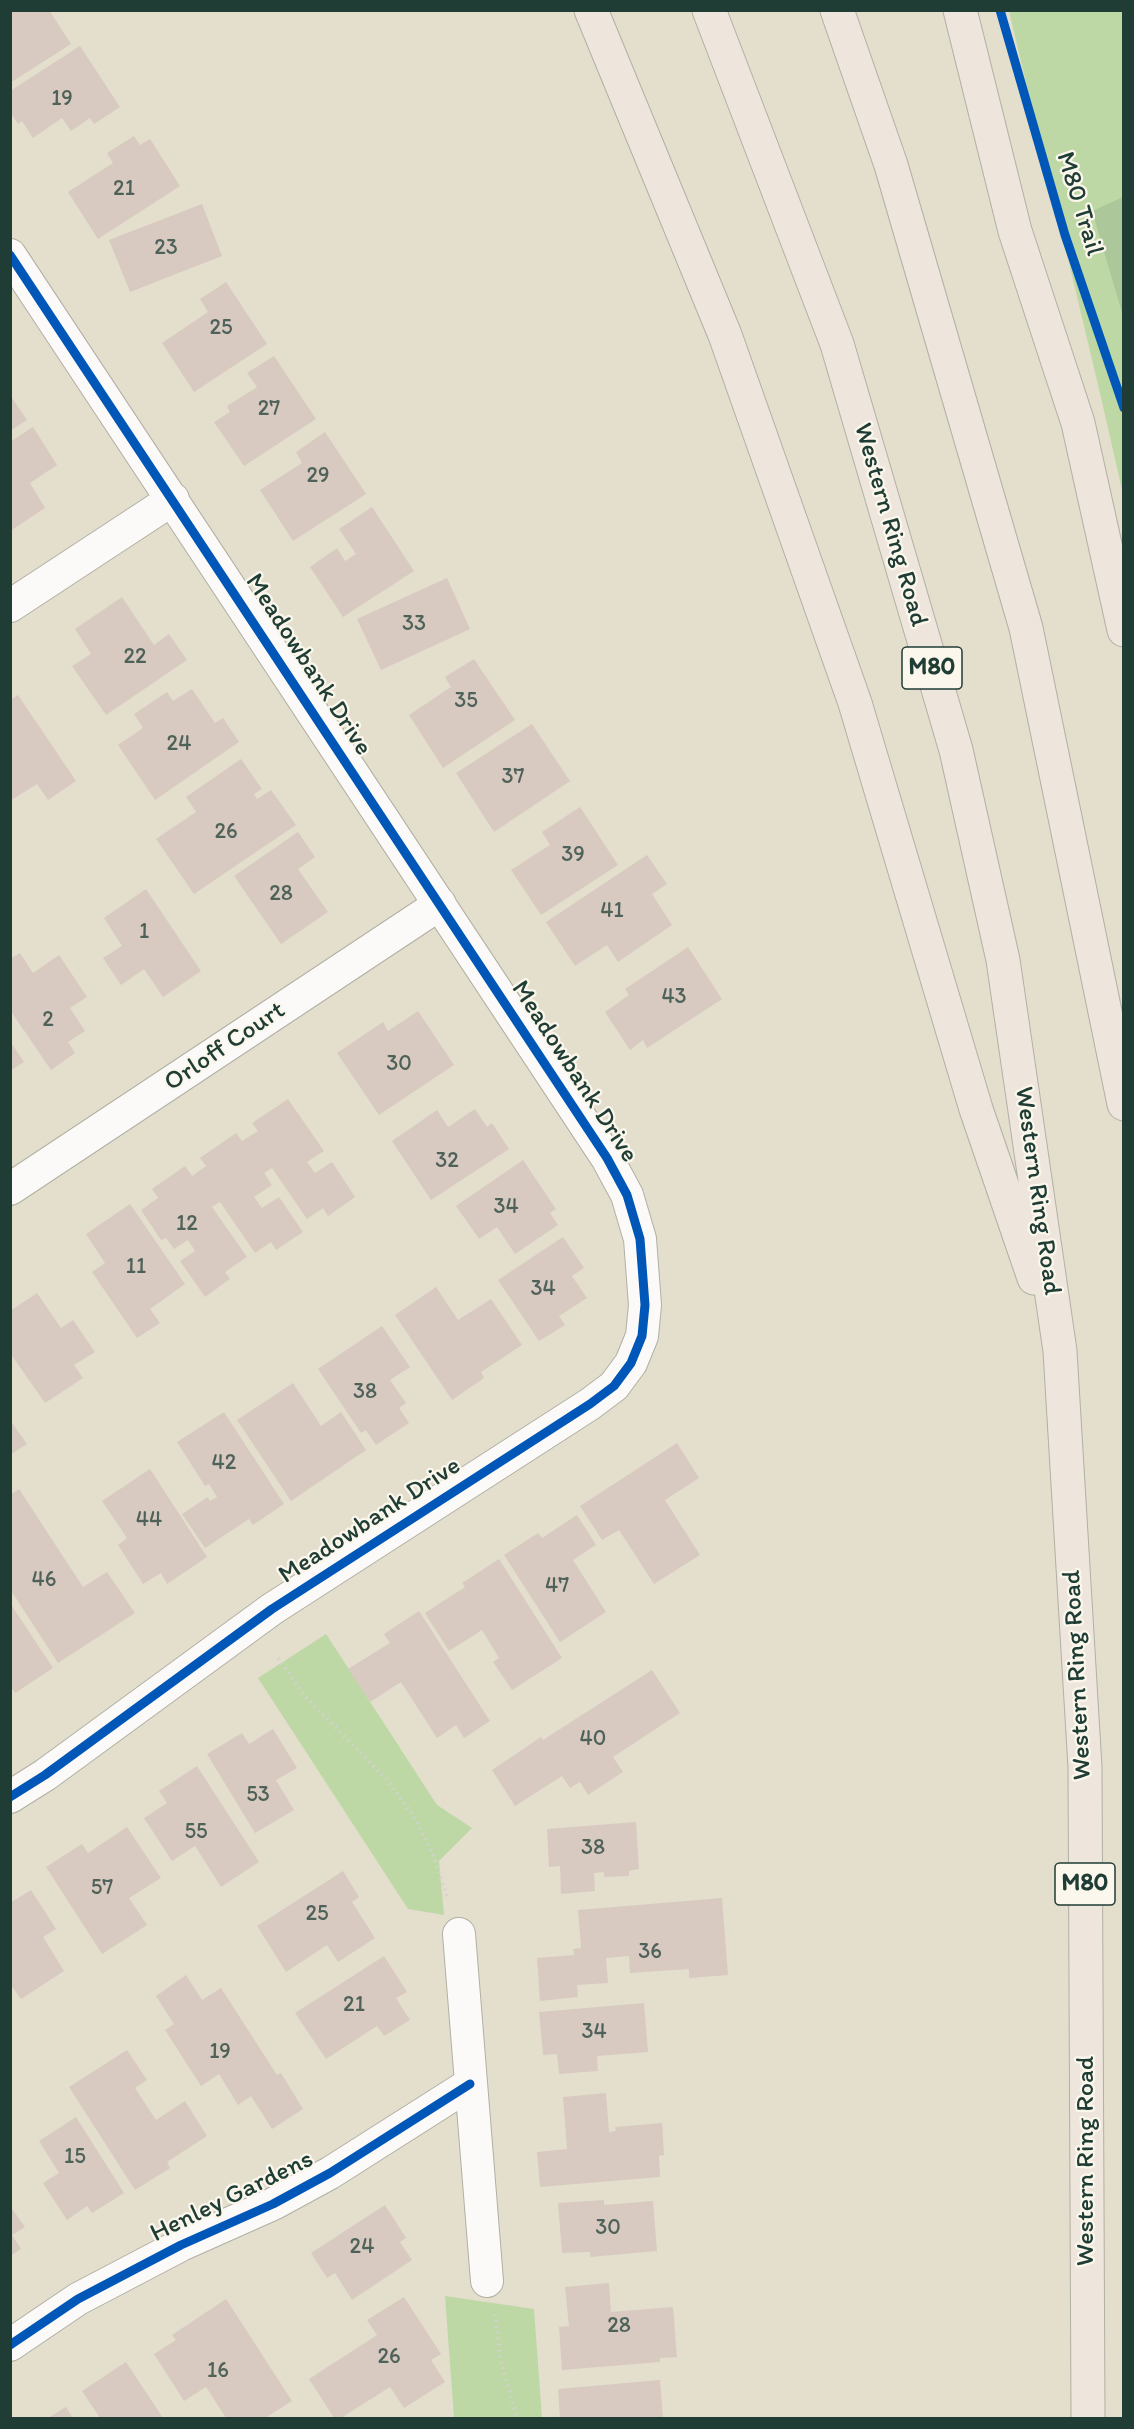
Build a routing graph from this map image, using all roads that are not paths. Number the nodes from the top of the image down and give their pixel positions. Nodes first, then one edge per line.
1 (591, 10) edge
2 (709, 10) edge
3 (837, 10) edge
4 (960, 10) edge
5 (10, 255) edge
6 (173, 499) junction
7 (10, 606) edge
8 (1124, 630) edge
9 (440, 904) junction
10 (1124, 1104) edge
11 (10, 1189) edge
12 (1060, 1351) junction
13 (10, 1797) edge
14 (459, 1934) road end
15 (470, 2084) junction
16 (487, 2281) road end
17 (10, 2345) edge
18 (1088, 2418) edge

1 - 12 highway
2 - 12 highway, Western Ring Road / M80
3 - 10 highway
4 - 8 highway
5 - 6 street, Meadowbank Drive
6 - 7 street
6 - 9 street, Meadowbank Drive
9 - 11 street, Orloff Court
9 - 13 street, Meadowbank Drive
12 - 18 highway, Western Ring Road / M80
14 - 15 street
15 - 16 street
15 - 17 street, Henley Gardens

